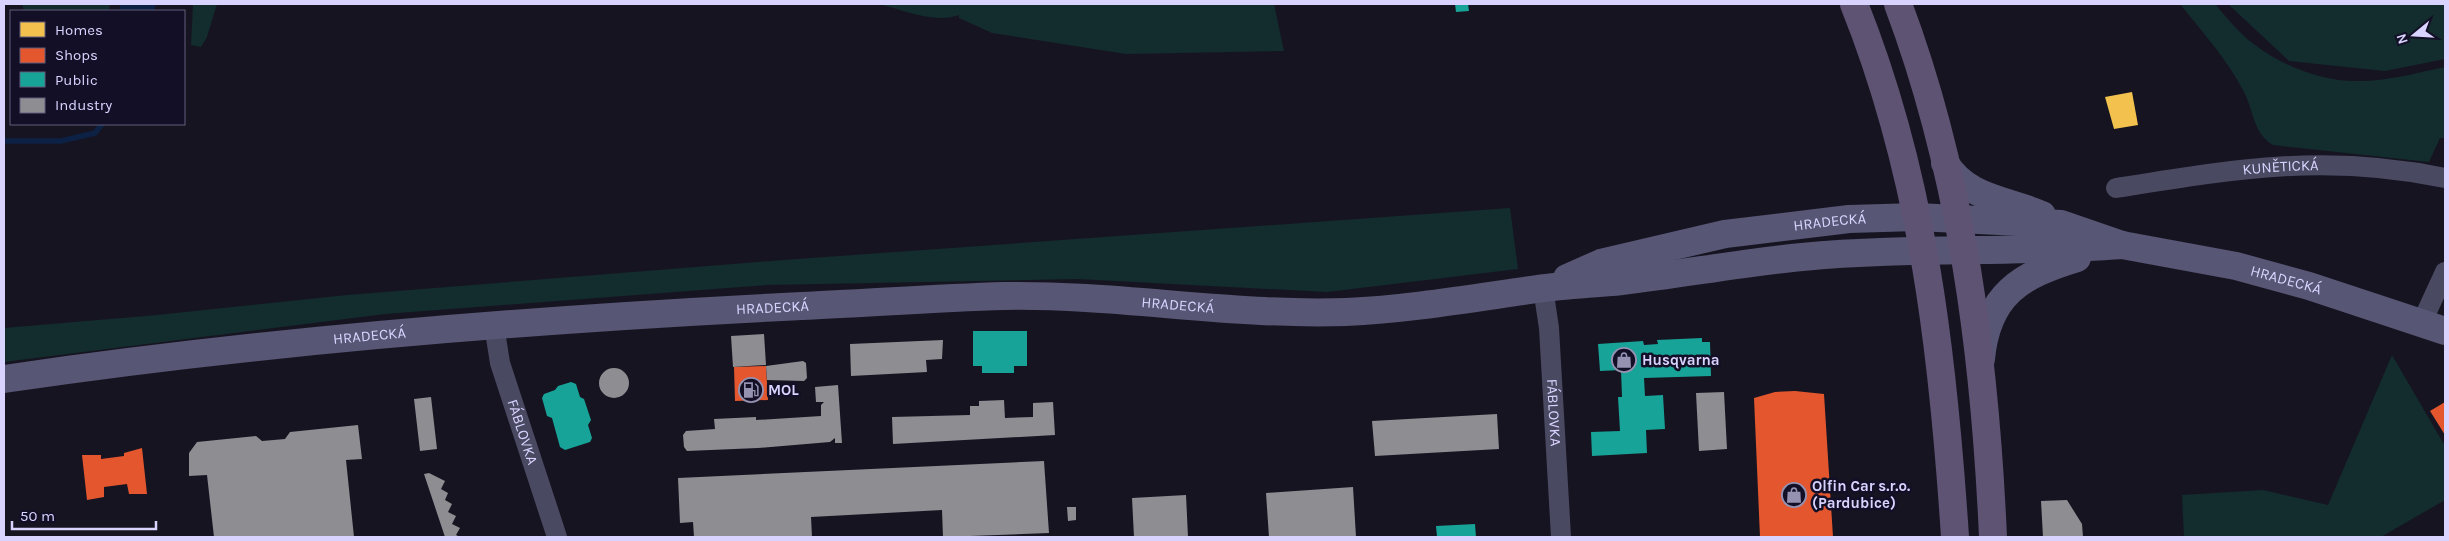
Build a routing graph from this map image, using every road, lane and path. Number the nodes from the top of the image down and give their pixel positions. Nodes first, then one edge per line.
1 (1854, 4) edge
2 (1898, 4) edge
3 (1945, 163) junction
4 (2445, 178) edge
5 (2116, 188) dead end
6 (1917, 217) junction
7 (1956, 219) junction
8 (2061, 224) junction
9 (2122, 245) junction
10 (1962, 250) junction
11 (1924, 251) junction
12 (2445, 272) edge
13 (1543, 288) junction
14 (494, 325) junction
15 (2434, 327) edge
16 (1980, 361) junction
17 (4, 379) edge
18 (557, 537) edge
19 (1561, 537) edge
20 (1955, 537) edge
21 (1993, 537) edge

1 - 6 main road
2 - 3 main road
3 - 7 main road
3 - 8 main road
4 - 5 street, KUNĚTICKÁ
6 - 7 main road, HRADECKÁ
6 - 11 main road
6 - 13 main road, HRADECKÁ
7 - 8 main road, HRADECKÁ
7 - 10 main road
8 - 9 main road, HRADECKÁ
9 - 10 main road, HRADECKÁ
9 - 15 main road, HRADECKÁ
9 - 16 main road
10 - 11 main road, HRADECKÁ
10 - 16 main road
11 - 13 main road, HRADECKÁ
11 - 20 main road
12 - 15 street
13 - 14 main road, HRADECKÁ
13 - 19 street, FÁBLOVKA
14 - 17 main road, HRADECKÁ
14 - 18 street, FÁBLOVKA
16 - 21 main road

